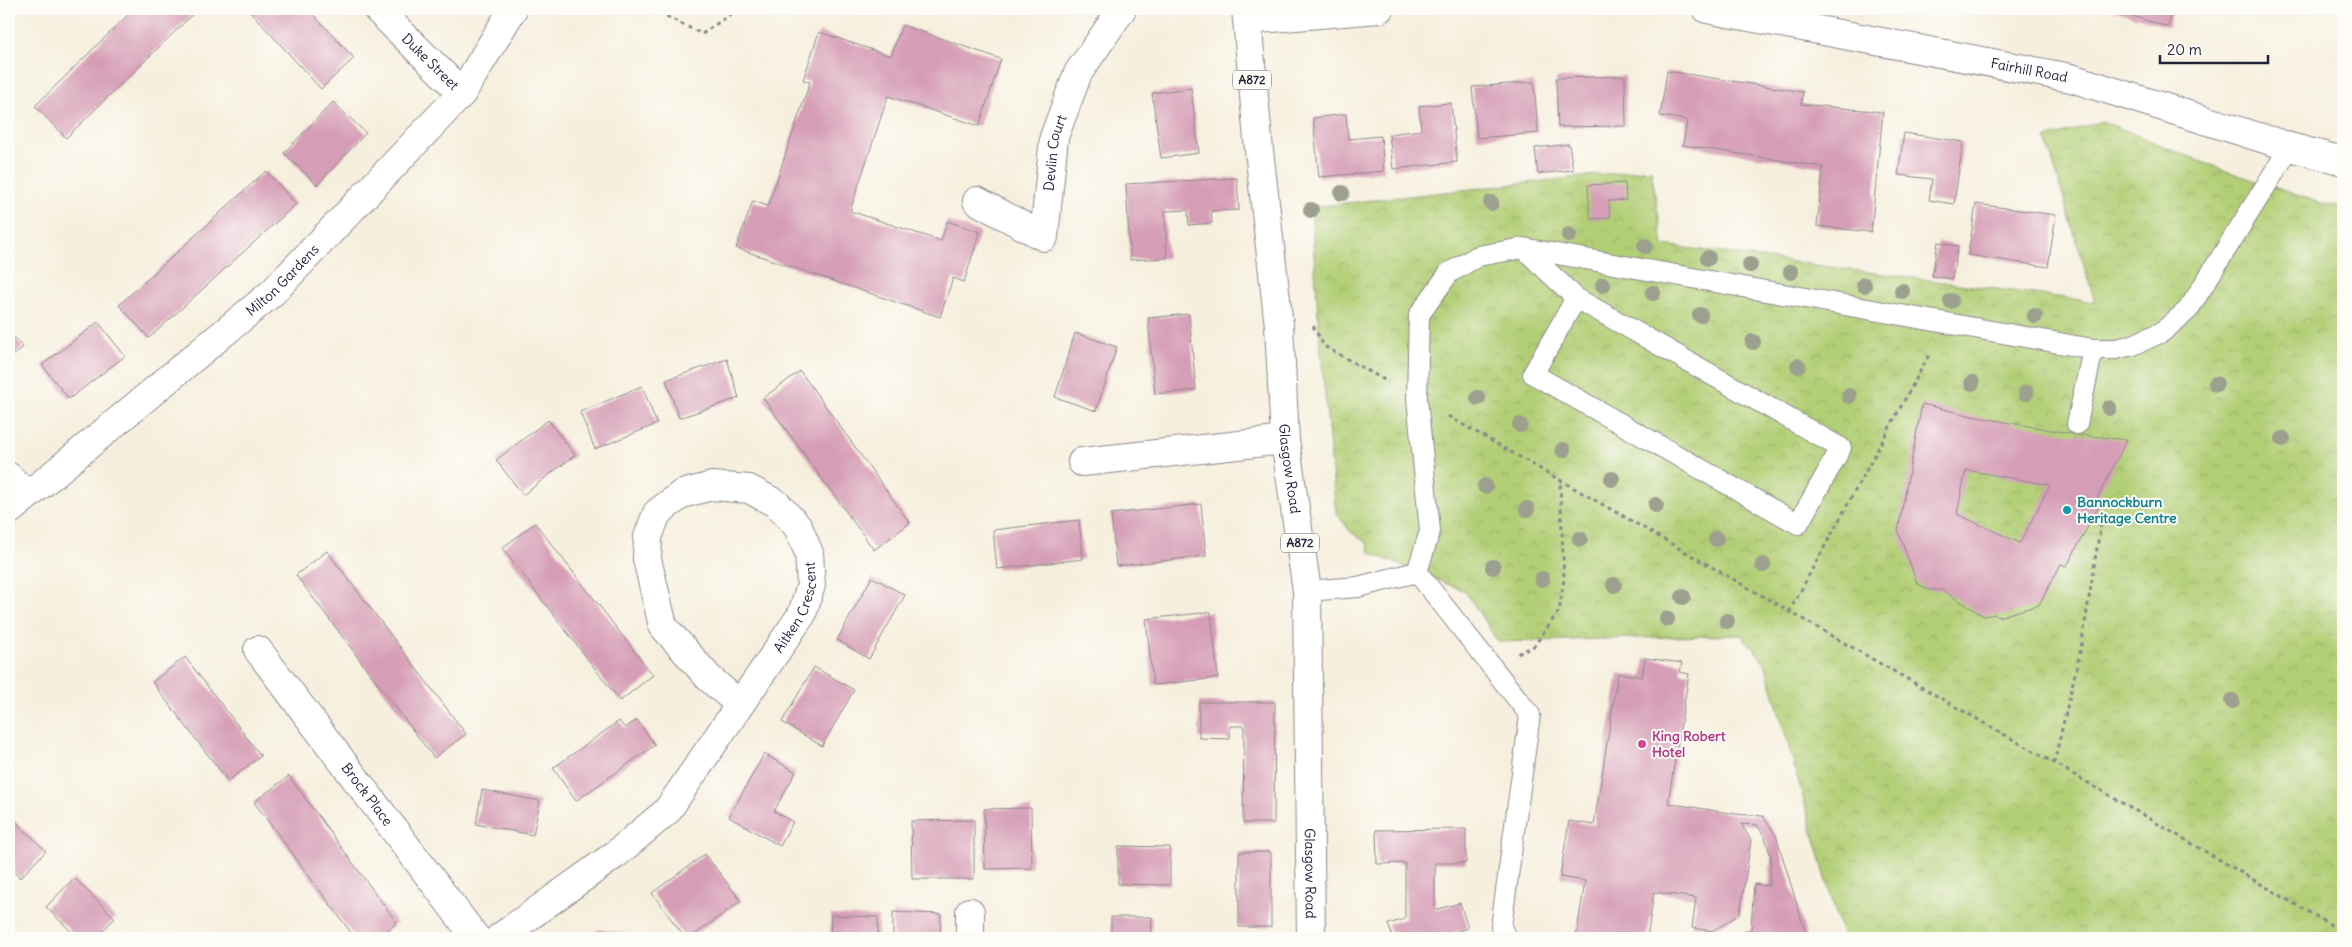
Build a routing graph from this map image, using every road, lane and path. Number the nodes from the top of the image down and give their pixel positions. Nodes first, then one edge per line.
1 (377, 9) edge
2 (513, 9) edge
3 (652, 9) edge
4 (738, 9) edge
5 (1122, 9) edge
6 (1379, 9) edge
7 (1706, 9) edge
8 (1246, 14) edge
9 (462, 93) junction
10 (2290, 147) junction
11 (2343, 161) edge
12 (977, 202) dead end
13 (1523, 248) junction
14 (1576, 298) junction
15 (1311, 323) dead end
16 (2093, 349) junction
17 (1929, 355) dead end
18 (1417, 398) junction
19 (2076, 424) dead end
20 (1285, 440) junction
21 (1082, 462) dead end
22 (1560, 482) junction
23 (15, 494) edge
24 (2101, 522) dead end
25 (1417, 572) junction
26 (1308, 592) junction
27 (1789, 612) junction
28 (258, 650) dead end
29 (1493, 666) junction
30 (739, 704) junction
31 (2054, 763) junction
32 (2343, 932) edge
33 (476, 938) edge
34 (499, 938) edge
35 (1311, 938) edge
36 (1506, 938) edge

1 - 9 street, Duke Street
2 - 9 street, Milton Gardens
3 - 4 path
5 - 12 street, Devlin Court
6 - 8 street
7 - 10 street, Fairhill Road
8 - 20 street, Glasgow Road / A872
9 - 23 street, Milton Gardens
10 - 11 street, Fairhill Road
10 - 16 lane
13 - 14 lane
13 - 16 lane
13 - 18 lane
14 - 14 lane
15 - 18 path
16 - 19 lane
17 - 27 path
18 - 22 path
18 - 25 lane
20 - 21 street
20 - 26 street, Glasgow Road / A872
22 - 27 path
22 - 29 path
24 - 31 path
25 - 26 lane
25 - 29 lane
26 - 35 street, Glasgow Road / A872
27 - 31 path
28 - 33 street, Brock Place
29 - 36 lane
30 - 30 street, Aitken Crescent
30 - 34 street, Aitken Crescent
31 - 32 path

